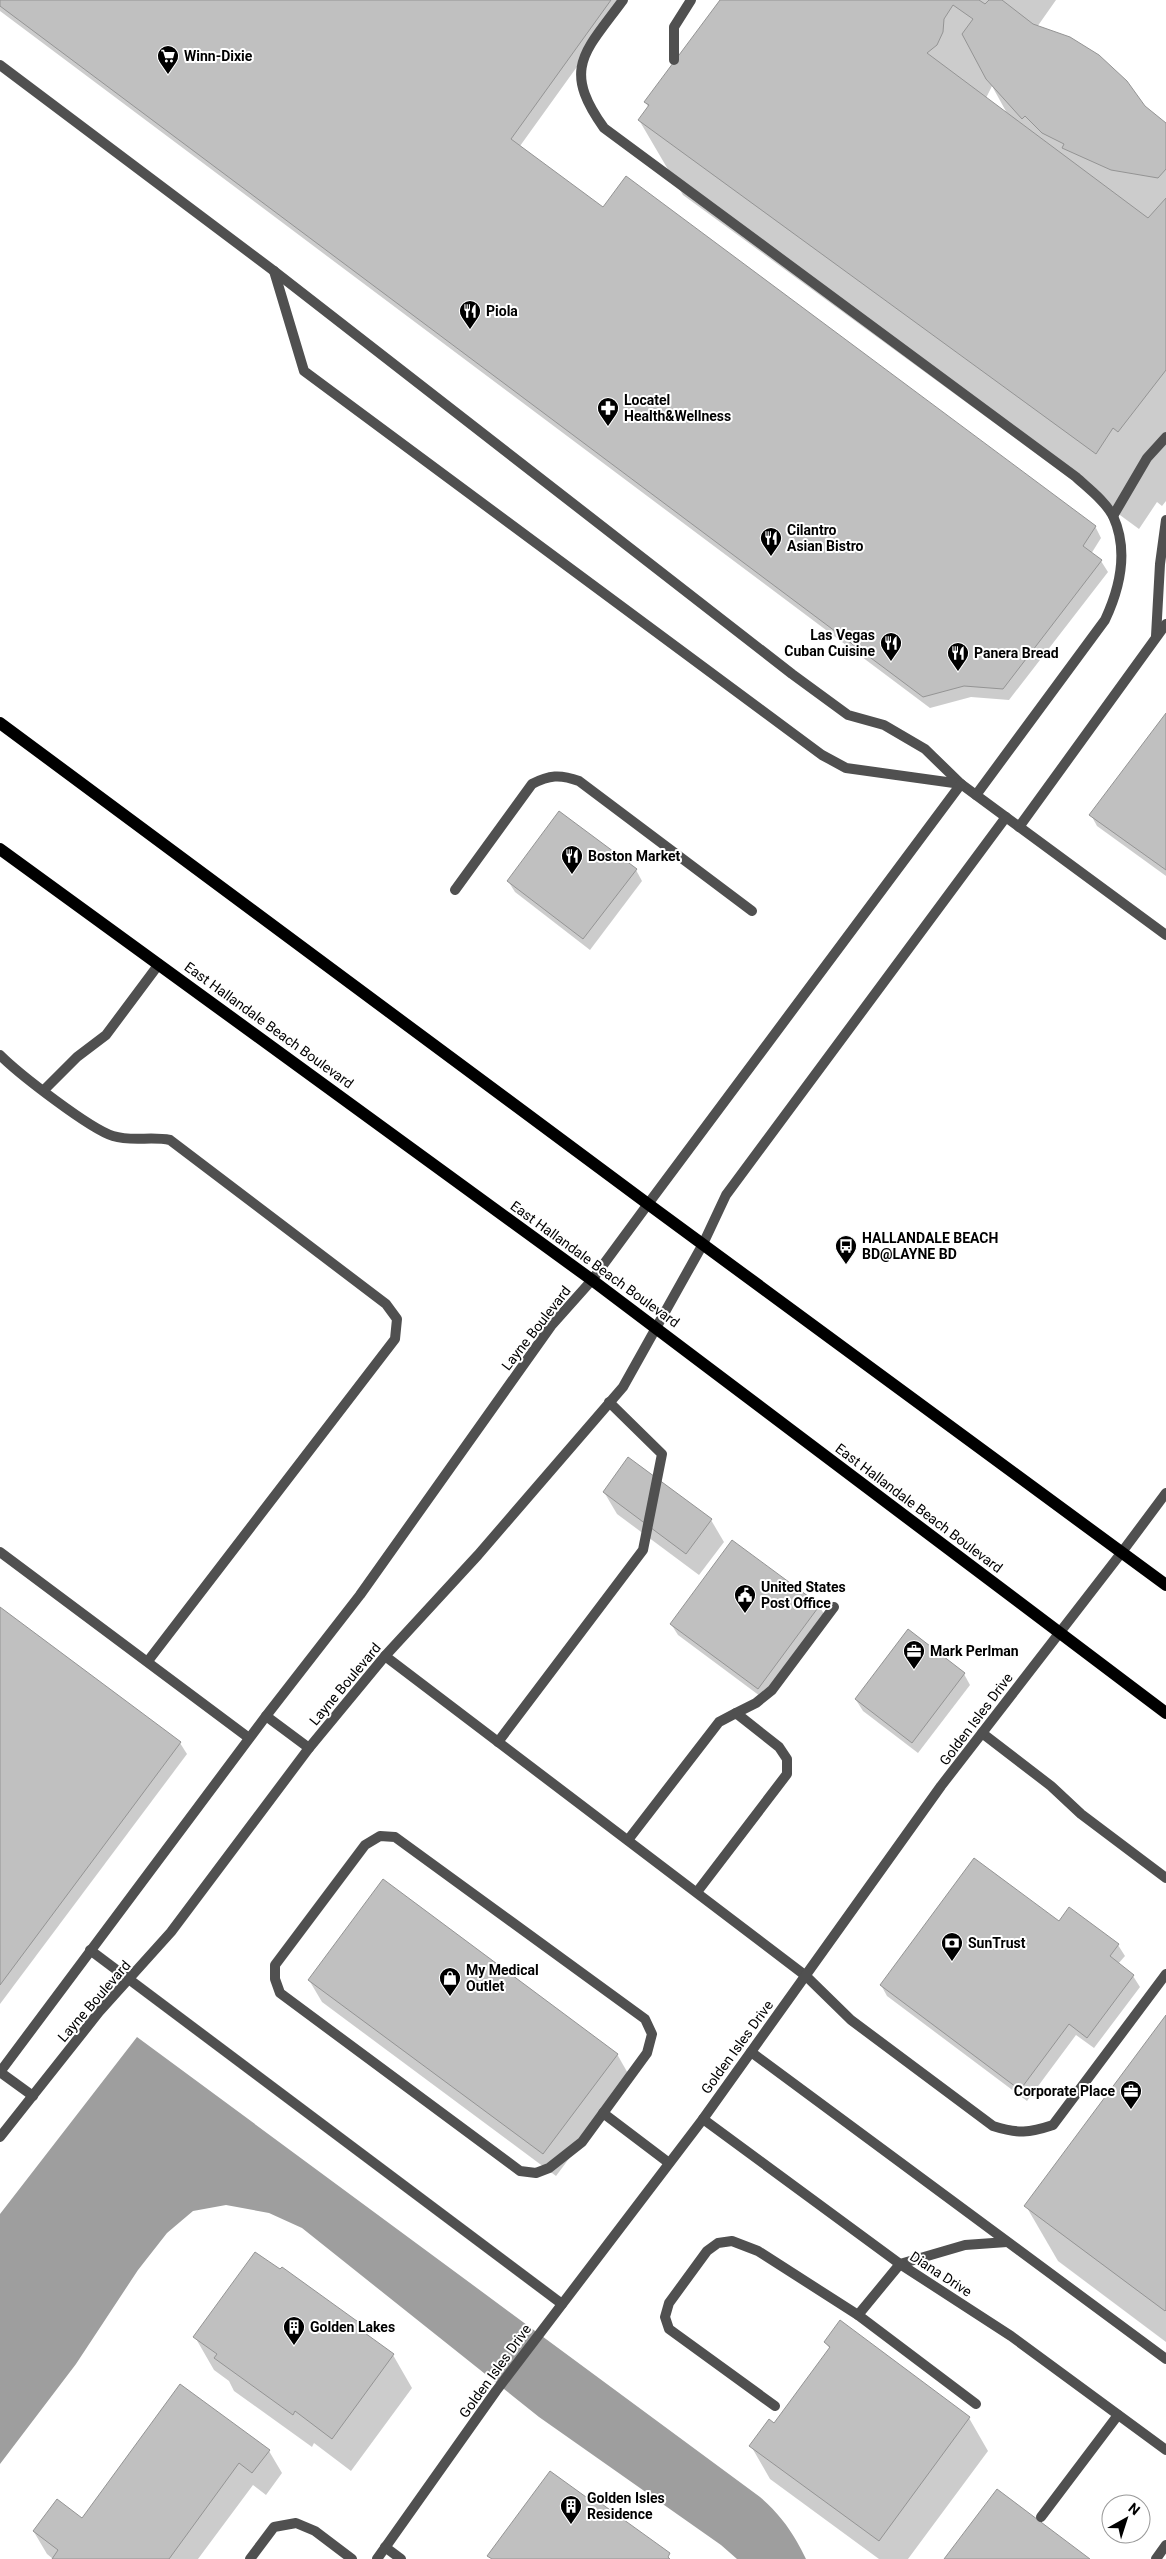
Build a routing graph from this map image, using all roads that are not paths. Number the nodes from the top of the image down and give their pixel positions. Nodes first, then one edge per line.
1 (623, 0) edge
2 (691, 0) edge
3 (674, 60) dead end
4 (0, 65) edge
5 (274, 271) junction
6 (1166, 437) edge
7 (1113, 516) junction
8 (1166, 520) edge
9 (1166, 624) edge
10 (1166, 628) edge
11 (1156, 637) junction
12 (0, 724) edge
13 (961, 784) junction
14 (976, 795) junction
15 (1006, 817) junction
16 (1019, 827) junction
17 (0, 849) edge
18 (455, 890) dead end
19 (752, 911) dead end
20 (1166, 936) edge
21 (159, 964) junction
22 (0, 1055) edge
23 (44, 1090) junction
24 (648, 1204) junction
25 (703, 1244) junction
26 (592, 1280) junction
27 (656, 1327) junction
28 (610, 1402) junction
29 (1166, 1493) edge
30 (0, 1552) edge
31 (1122, 1552) junction
32 (1166, 1585) edge
33 (834, 1607) dead end
34 (1058, 1633) junction
35 (385, 1656) junction
36 (148, 1661) junction
37 (736, 1713) junction
38 (1166, 1714) edge
39 (266, 1716) junction
40 (982, 1732) junction
41 (249, 1738) junction
42 (498, 1742) junction
43 (309, 1748) junction
44 (628, 1840) junction
45 (1166, 1878) edge
46 (697, 1892) junction
47 (90, 1950) junction
48 (1166, 1974) edge
49 (806, 1976) junction
50 (130, 1980) junction
51 (751, 2052) junction
52 (0, 2072) edge
53 (33, 2096) junction
54 (603, 2113) junction
55 (703, 2119) junction
56 (0, 2137) edge
57 (669, 2163) junction
58 (1007, 2242) junction
59 (900, 2264) junction
60 (562, 2304) junction
61 (858, 2315) junction
62 (1166, 2359) edge
63 (976, 2404) dead end
64 (775, 2406) dead end
65 (1118, 2415) junction
66 (1166, 2450) edge
67 (1041, 2517) dead end
68 (1166, 2545) edge
69 (385, 2547) junction
70 (250, 2559) edge
71 (352, 2559) edge
72 (377, 2559) edge
73 (401, 2559) edge
74 (1156, 2559) edge

1 - 7 street
2 - 3 street
4 - 5 street
5 - 13 street
5 - 13 street
6 - 7 street
7 - 14 street
8 - 11 street
9 - 11 street
10 - 11 street
11 - 16 street
12 - 24 main road
13 - 14 street
13 - 24 street, Layne Boulevard
14 - 15 street
15 - 16 street
15 - 25 street, Layne Boulevard
16 - 20 street
17 - 21 main road, East Hallandale Beach Boulevard
18 - 19 street
21 - 23 street
21 - 26 main road, East Hallandale Beach Boulevard
22 - 23 street
23 - 36 street
24 - 25 main road
24 - 26 street, Layne Boulevard
25 - 27 street, Layne Boulevard
25 - 31 main road
26 - 27 main road, East Hallandale Beach Boulevard
26 - 39 street, Layne Boulevard
27 - 28 street, Layne Boulevard
27 - 34 main road, East Hallandale Beach Boulevard
28 - 35 street, Layne Boulevard
28 - 42 street
29 - 31 street, Golden Isles Drive
30 - 36 street
31 - 32 main road
31 - 34 street, Golden Isles Drive
33 - 37 street
34 - 38 main road, East Hallandale Beach Boulevard
34 - 40 street, Golden Isles Drive
35 - 42 street
35 - 43 street, Layne Boulevard
36 - 41 street
37 - 44 street
37 - 46 street
39 - 41 street, Layne Boulevard
39 - 43 street
40 - 45 street
40 - 49 street, Golden Isles Drive
41 - 47 street, Layne Boulevard
42 - 44 street
43 - 50 street, Layne Boulevard
44 - 46 street
46 - 49 street
47 - 50 street
47 - 52 street, Layne Boulevard
48 - 49 street
49 - 51 street, Golden Isles Drive
50 - 53 street, Layne Boulevard
50 - 60 street
51 - 55 street, Golden Isles Drive
51 - 58 street
52 - 53 street
53 - 56 street, Layne Boulevard
54 - 54 street
54 - 57 street
55 - 57 street, Golden Isles Drive
55 - 59 street, Diana Drive
57 - 60 street, Golden Isles Drive
58 - 59 street
58 - 62 street
59 - 61 street
59 - 65 street, Diana Drive
60 - 69 street, Golden Isles Drive
61 - 63 street
61 - 64 street
65 - 66 street, Diana Drive
65 - 67 street
68 - 74 street
69 - 72 street, Golden Isles Drive
69 - 73 street
70 - 71 street

